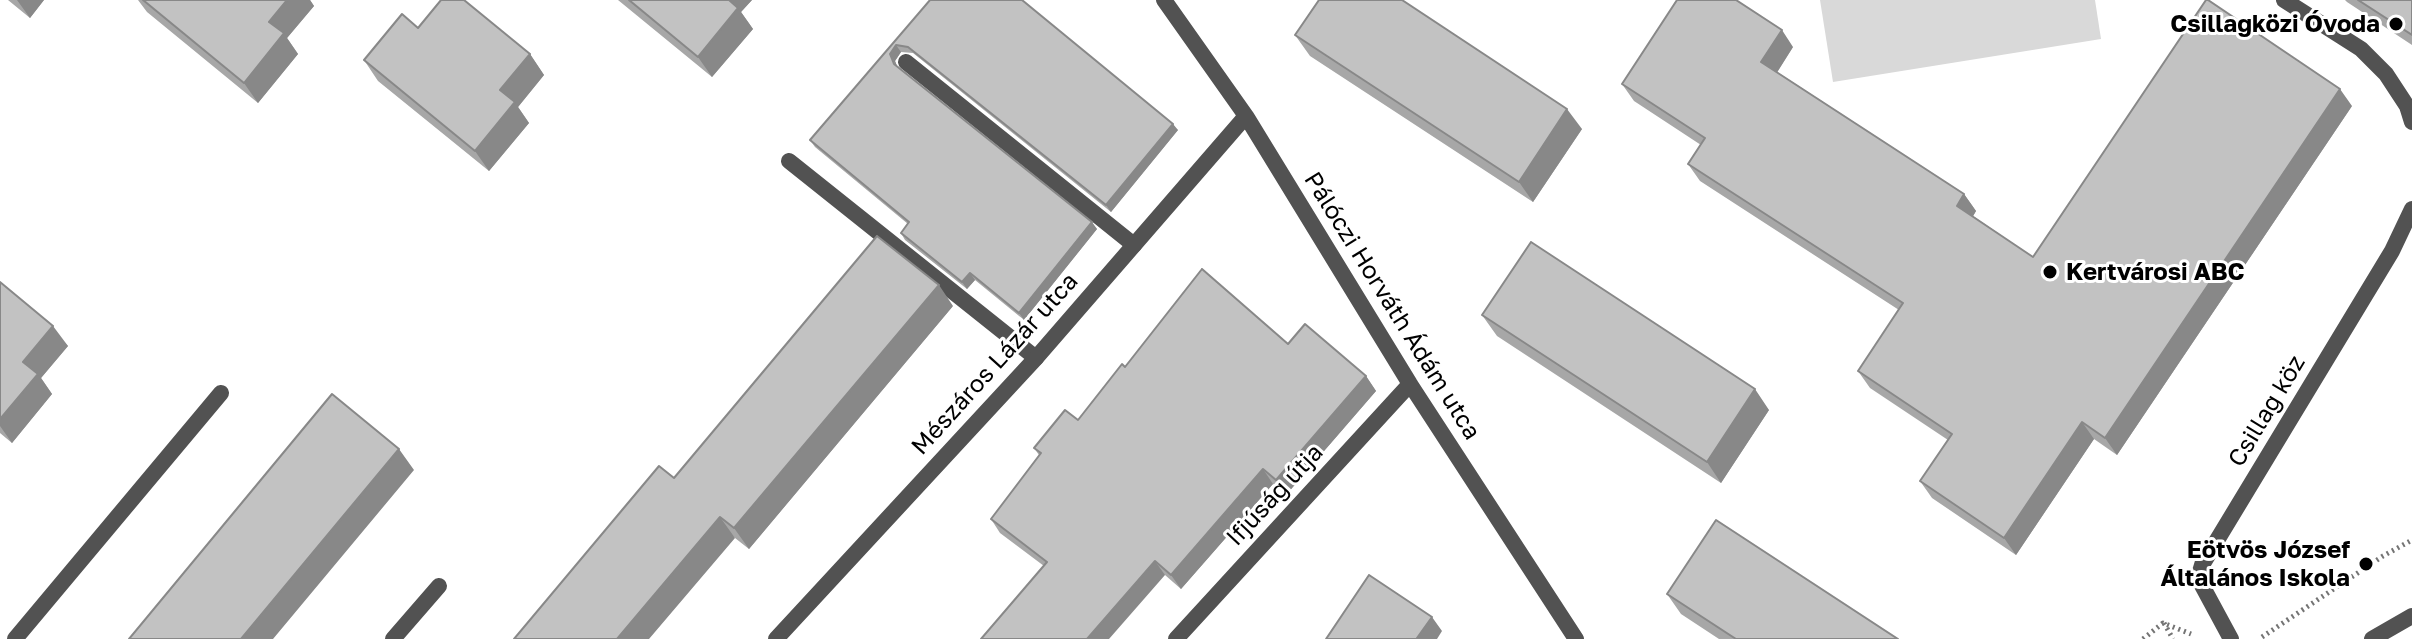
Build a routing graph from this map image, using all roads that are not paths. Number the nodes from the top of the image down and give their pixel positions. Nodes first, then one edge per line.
1 (1164, 0) edge
2 (2284, 0) edge
3 (906, 62) dead end
4 (1246, 116) junction
5 (2412, 122) edge
6 (789, 161) dead end
7 (2412, 209) edge
8 (1134, 245) junction
9 (1036, 358) junction
10 (1410, 384) junction
11 (221, 393) dead end
12 (439, 586) dead end
13 (2412, 616) edge
14 (15, 639) edge
15 (393, 639) edge
16 (776, 639) edge
17 (1176, 639) edge
18 (1576, 639) edge
19 (2231, 639) edge
20 (2372, 639) edge

1 - 4 street, Pálóczi Horváth Ádám utca
2 - 5 street
3 - 8 street
4 - 8 street, Mészáros Lázár utca
4 - 10 street, Pálóczi Horváth Ádám utca
6 - 9 street
7 - 19 street, Csillag köz
8 - 9 street, Mészáros Lázár utca
9 - 16 street, Mészáros Lázár utca
10 - 17 street, Ifjúság útja
10 - 18 street, Pálóczi Horváth Ádám utca
11 - 14 street
12 - 15 street
13 - 20 street

